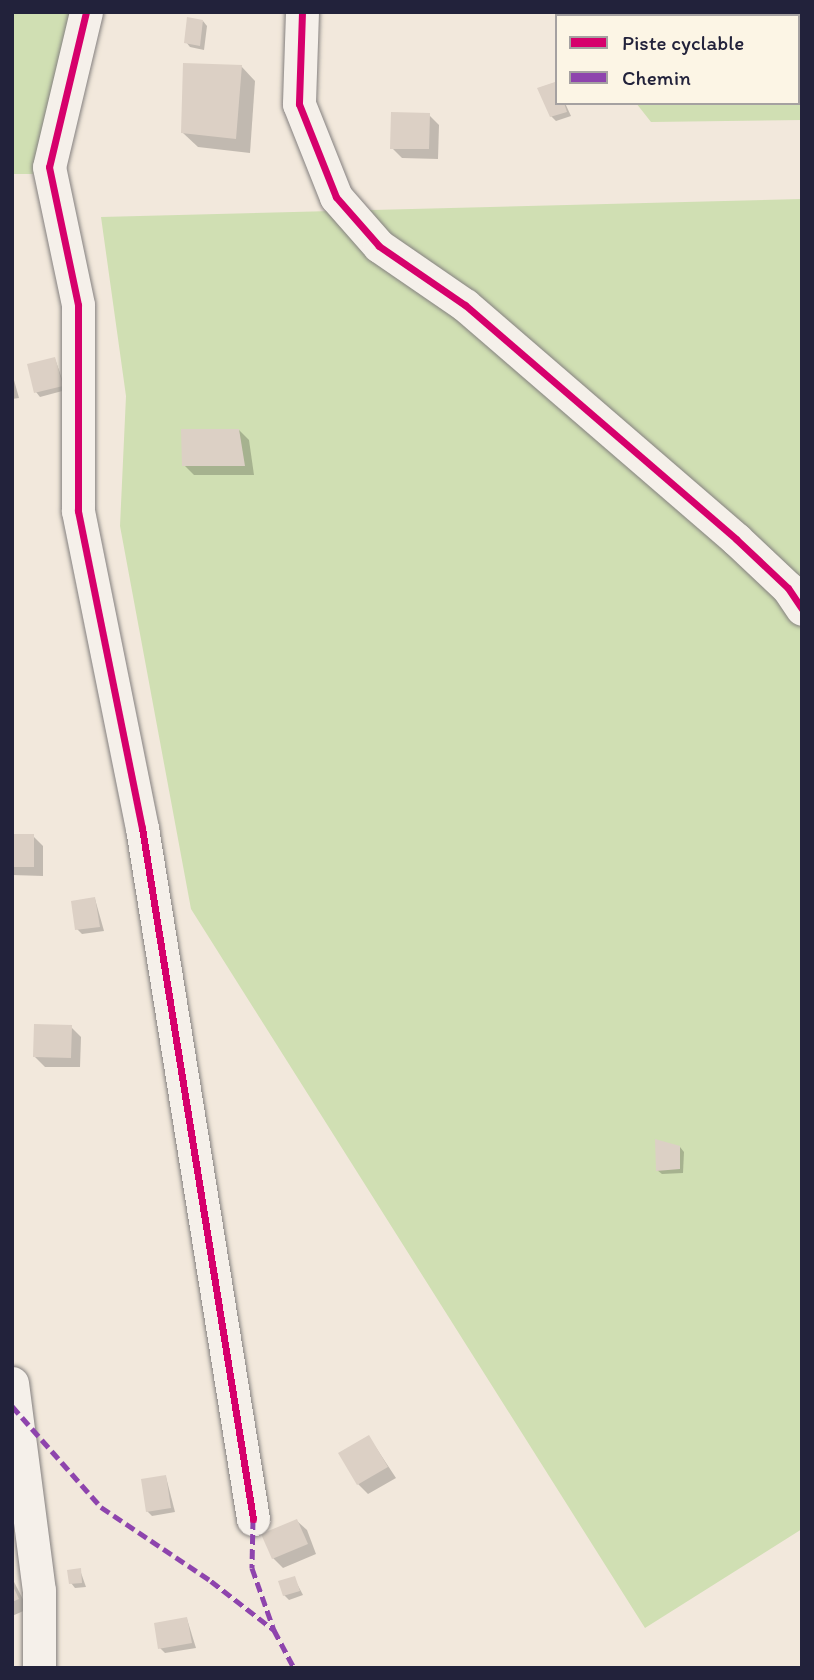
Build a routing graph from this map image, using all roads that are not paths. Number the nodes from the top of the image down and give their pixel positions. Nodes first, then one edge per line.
1 (86, 12) edge
2 (302, 12) edge
3 (802, 609) edge
4 (12, 1383) edge
5 (253, 1519) dead end
6 (39, 1668) edge

1 - 5 street
2 - 3 street
4 - 6 street

